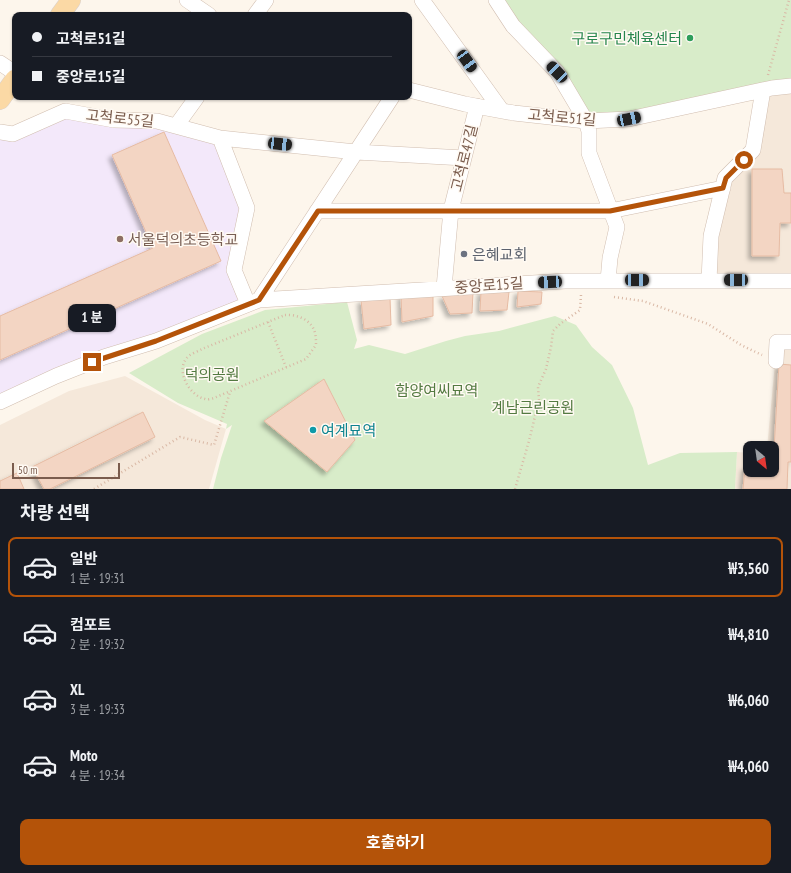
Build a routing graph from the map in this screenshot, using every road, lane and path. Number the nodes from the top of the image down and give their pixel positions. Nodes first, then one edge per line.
1 (71, 0) edge
2 (187, 0) edge
3 (266, 0) edge
4 (422, 0) edge
5 (496, 0) edge
6 (789, 0) edge
7 (62, 12) edge
8 (205, 12) edge
9 (257, 12) edge
10 (0, 63) edge
11 (12, 71) edge
12 (12, 83) edge
13 (791, 86) edge
14 (763, 90) junction
15 (412, 91) edge
16 (0, 100) edge
17 (195, 100) edge
18 (390, 100) edge
19 (477, 106) junction
20 (502, 111) junction
21 (586, 121) junction
22 (176, 126) junction
23 (0, 132) edge
24 (220, 138) junction
25 (356, 152) junction
26 (464, 158) junction
27 (723, 188) junction
28 (451, 210) junction
29 (318, 211) junction
30 (610, 211) junction
31 (582, 280) junction
32 (608, 280) junction
33 (709, 280) junction
34 (791, 281) edge
35 (444, 288) junction
36 (612, 296) dead end
37 (254, 302) junction
38 (268, 322) junction
39 (791, 342) edge
40 (776, 361) joint
41 (286, 367) junction
42 (231, 391) junction
43 (0, 402) edge
44 (94, 489) edge
45 (515, 489) edge

1 - 7 main road
2 - 8 street
3 - 9 street
4 - 20 street
5 - 21 street
6 - 14 path
10 - 11 street
12 - 16 main road
13 - 14 street, 고척로51길
14 - 21 street, 고척로51길
14 - 27 street
15 - 19 street, 고척로51길
17 - 22 street
18 - 25 street
19 - 20 street, 고척로51길
19 - 26 street, 고척로47길
20 - 21 street, 고척로51길
21 - 30 street
22 - 23 street, 고척로55길
22 - 24 street, 고척로55길
24 - 25 street, 고척로55길
24 - 37 street
25 - 26 street, 고척로55길
25 - 29 street
26 - 28 street, 고척로47길
27 - 30 street, 고척로47길
27 - 33 street
28 - 29 street, 고척로47길
28 - 30 street, 고척로47길
28 - 35 street, 고척로47길
29 - 37 street
30 - 32 street
31 - 32 street, 중앙로15길
31 - 35 street, 중앙로15길
31 - 45 path
32 - 33 street, 중앙로15길
33 - 34 street, 중앙로15길
35 - 37 street, 중앙로15길
36 - 40 path
37 - 43 street, 중앙로15길
38 - 41 path
38 - 41 path
38 - 42 path
39 - 40 street
41 - 42 path
42 - 44 path

